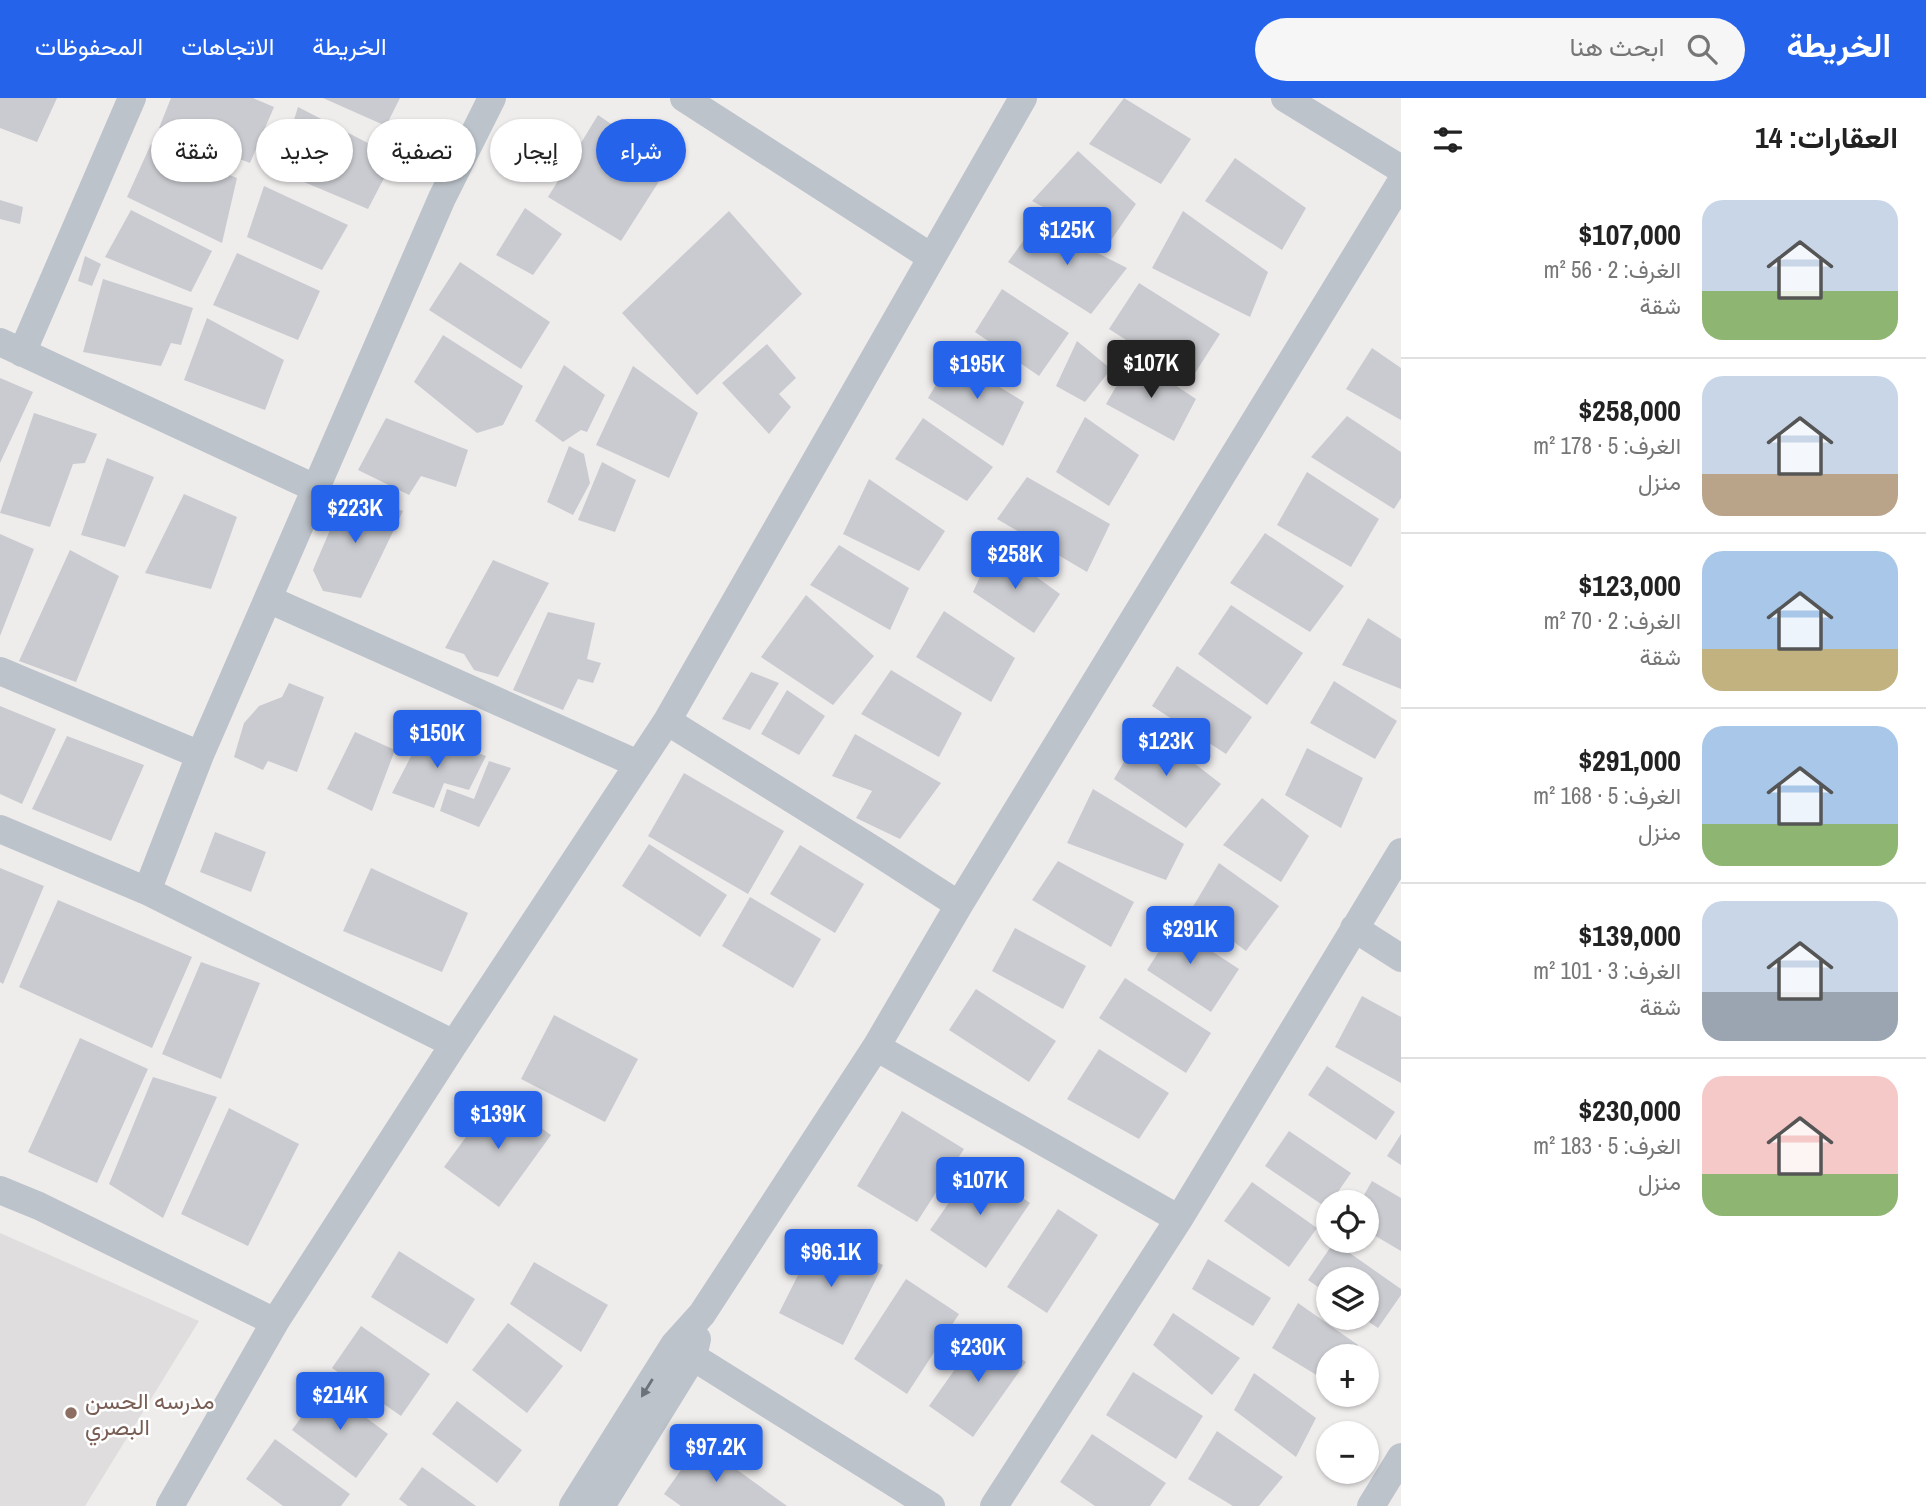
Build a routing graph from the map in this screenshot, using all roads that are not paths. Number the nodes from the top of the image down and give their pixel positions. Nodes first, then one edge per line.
1 (132, 98) edge
2 (492, 98) edge
3 (684, 98) edge
4 (1023, 98) edge
5 (1285, 98) edge
6 (1401, 169) edge
7 (1401, 182) edge
8 (931, 257) junction
9 (11, 348) edge
10 (317, 489) junction
11 (268, 599) junction
12 (0, 671) edge
13 (667, 721) junction
14 (200, 755) junction
15 (638, 764) junction
16 (0, 829) edge
17 (1401, 852) edge
18 (147, 891) junction
19 (958, 905) junction
20 (1354, 928) junction
21 (1401, 958) edge
22 (454, 1044) junction
23 (876, 1047) junction
24 (0, 1190) edge
25 (1179, 1219) junction
26 (275, 1322) junction
27 (683, 1351) junction
28 (1401, 1457) edge
29 (170, 1506) edge
30 (573, 1506) edge
31 (601, 1506) edge
32 (931, 1506) edge
33 (994, 1506) edge
34 (1371, 1506) edge

1 - 9 street
2 - 10 street
3 - 8 street
4 - 8 street
5 - 6 street
7 - 19 street
8 - 13 street
9 - 10 street
10 - 11 street
11 - 14 street
11 - 15 street
12 - 14 street
13 - 15 street
13 - 19 street
14 - 18 street
15 - 22 street
16 - 18 street
17 - 20 street
18 - 22 street
19 - 23 street
20 - 21 street
20 - 25 street
22 - 26 street
23 - 25 street
23 - 27 street
24 - 26 street
25 - 33 street
26 - 29 street
27 -> 30 street
27 - 31 street
27 - 32 street
28 - 34 street

